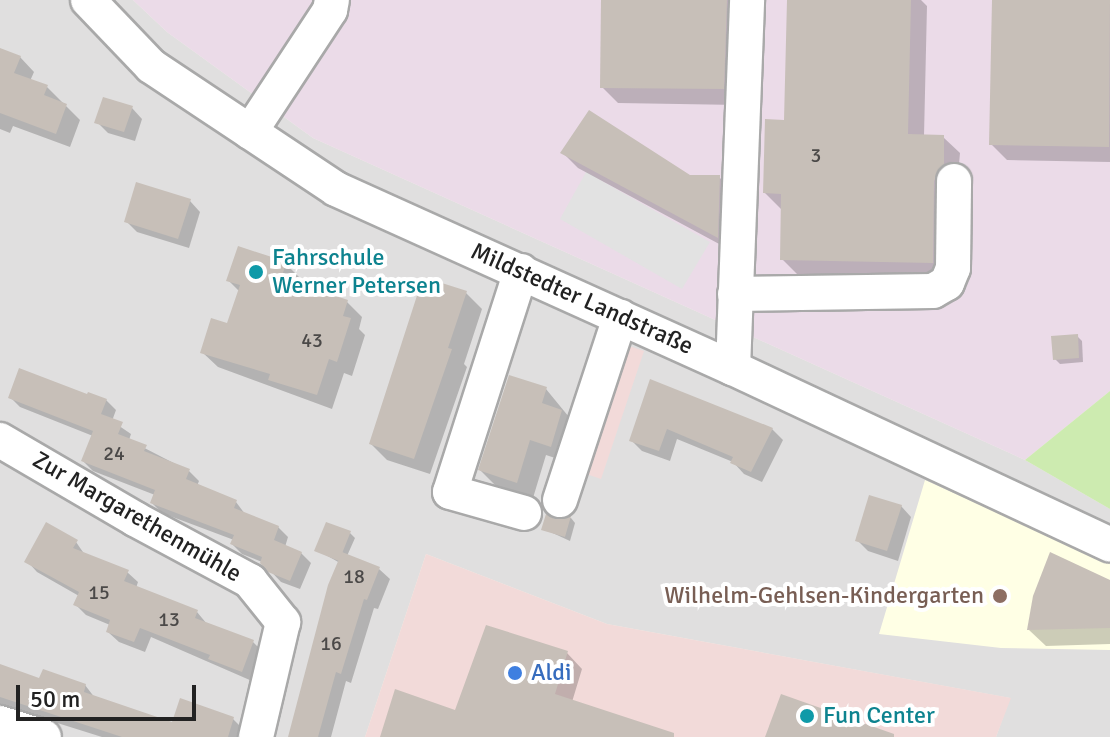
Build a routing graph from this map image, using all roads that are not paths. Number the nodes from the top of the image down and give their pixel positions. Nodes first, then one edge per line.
1 (88, 0) edge
2 (332, 0) edge
3 (747, 0) edge
4 (250, 132) junction
5 (954, 181) dead end
6 (521, 271) junction
7 (735, 294) junction
8 (620, 317) junction
9 (733, 368) junction
10 (0, 440) edge
11 (560, 500) dead end
12 (524, 513) dead end
13 (1110, 545) edge
14 (0, 723) edge
15 (44, 737) edge
16 (256, 737) edge

1 - 4 street, Mildstedter Landstraße
2 - 4 street
3 - 7 street
4 - 6 street, Mildstedter Landstraße
5 - 7 street
6 - 8 street, Mildstedter Landstraße
6 - 12 street
7 - 9 street
8 - 9 street, Mildstedter Landstraße
8 - 11 street
9 - 13 street, Mildstedter Landstraße
10 - 16 street, Zur Margarethenmühle
14 - 15 street

